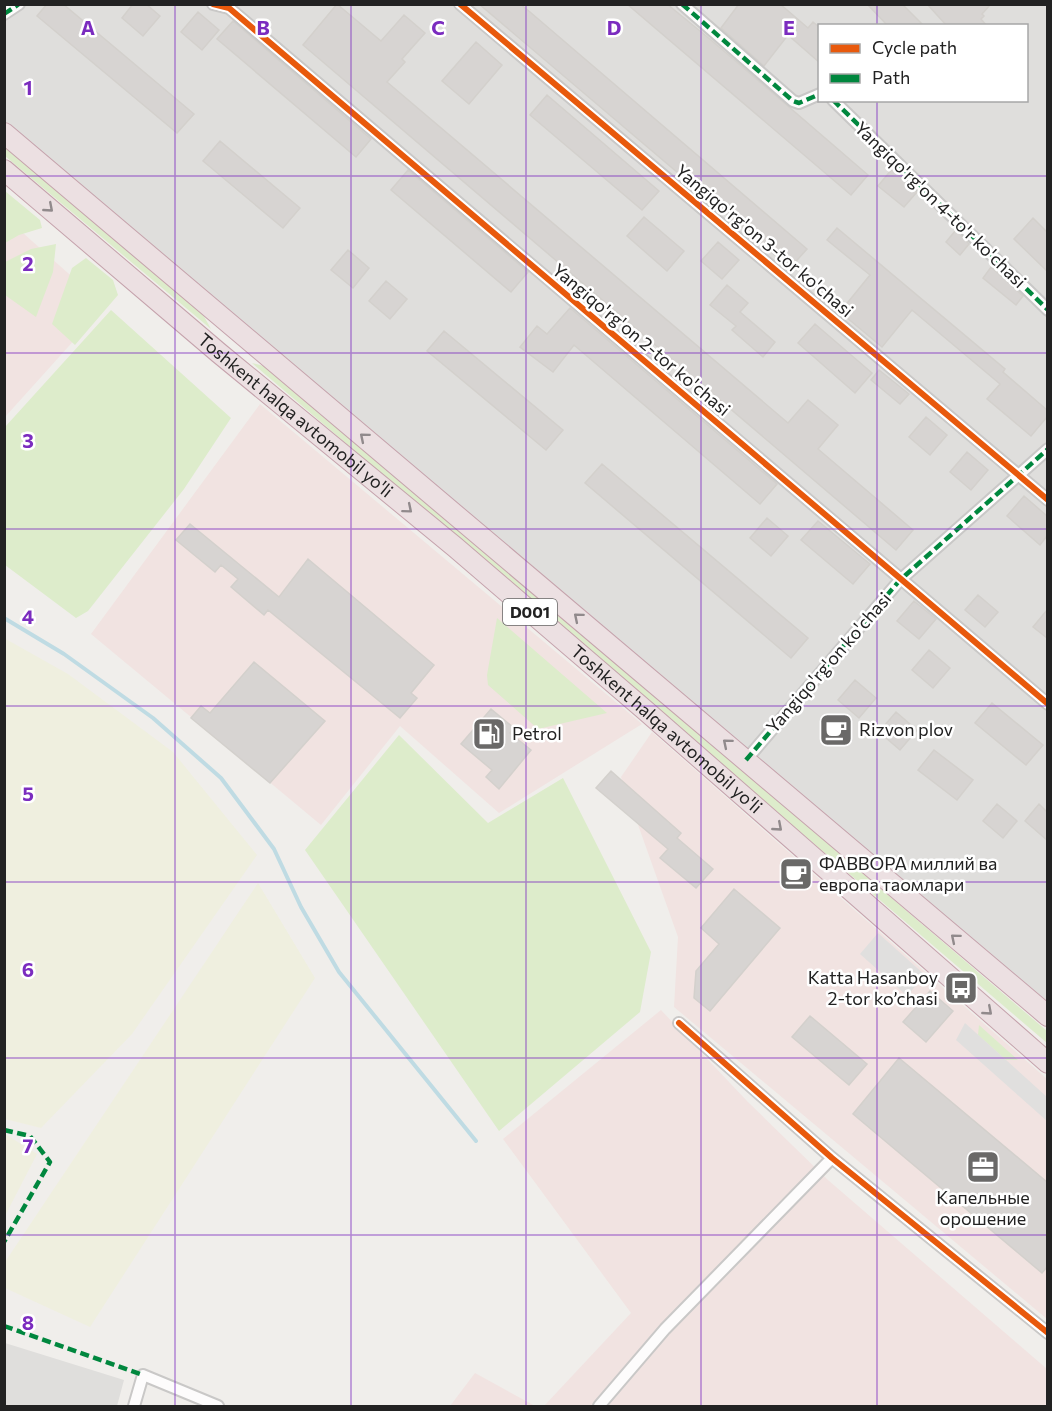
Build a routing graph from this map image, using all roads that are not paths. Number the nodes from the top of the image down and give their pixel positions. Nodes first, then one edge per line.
1 (19, 4) edge
2 (213, 4) edge
3 (460, 4) edge
4 (681, 4) edge
5 (4, 14) edge
6 (818, 94) edge
7 (835, 102) edge
8 (4, 133) edge
9 (4, 170) edge
10 (1047, 310) edge
11 (237, 330) junction
12 (219, 353) junction
13 (1047, 449) edge
14 (1019, 476) junction
15 (1047, 500) edge
16 (900, 580) junction
17 (1047, 704) edge
18 (746, 760) junction
19 (1047, 1017) edge
20 (679, 1023) dead end
21 (1047, 1063) edge
22 (832, 1158) junction
23 (1047, 1333) edge
24 (134, 1407) edge
25 (218, 1407) edge
26 (599, 1407) edge

1 - 5 street
2 - 16 street, Yangiqo'rg'on 2-tor ko'chasi
3 - 14 street, Yangiqo'rg'on 3-tor ko'chasi
4 - 6 street
7 - 10 street, Yangiqo'rg'on 4-to'r ko'chasi
8 - 11 highway, Toshkent halqa avtomobil yo'li / D001
9 -> 12 highway, Toshkent halqa avtomobil yo'li / D001
11 - 12 highway
18 -> 11 highway, Toshkent halqa avtomobil yo'li / D001
12 -> 21 highway, Toshkent halqa avtomobil yo'li / D001
13 - 14 street, Yangiqo'rg'on ko'chasi
14 - 15 street, Yangiqo'rg'on 3-tor ko'chasi
14 - 16 street, Yangiqo'rg'on ko'chasi
16 - 17 street, Yangiqo'rg'on 2-tor ko'chasi
16 - 18 street, Yangiqo'rg'on ko'chasi
19 -> 18 highway, Toshkent halqa avtomobil yo'li / D001
20 - 22 street
22 - 23 street
22 - 26 street
24 - 25 street

